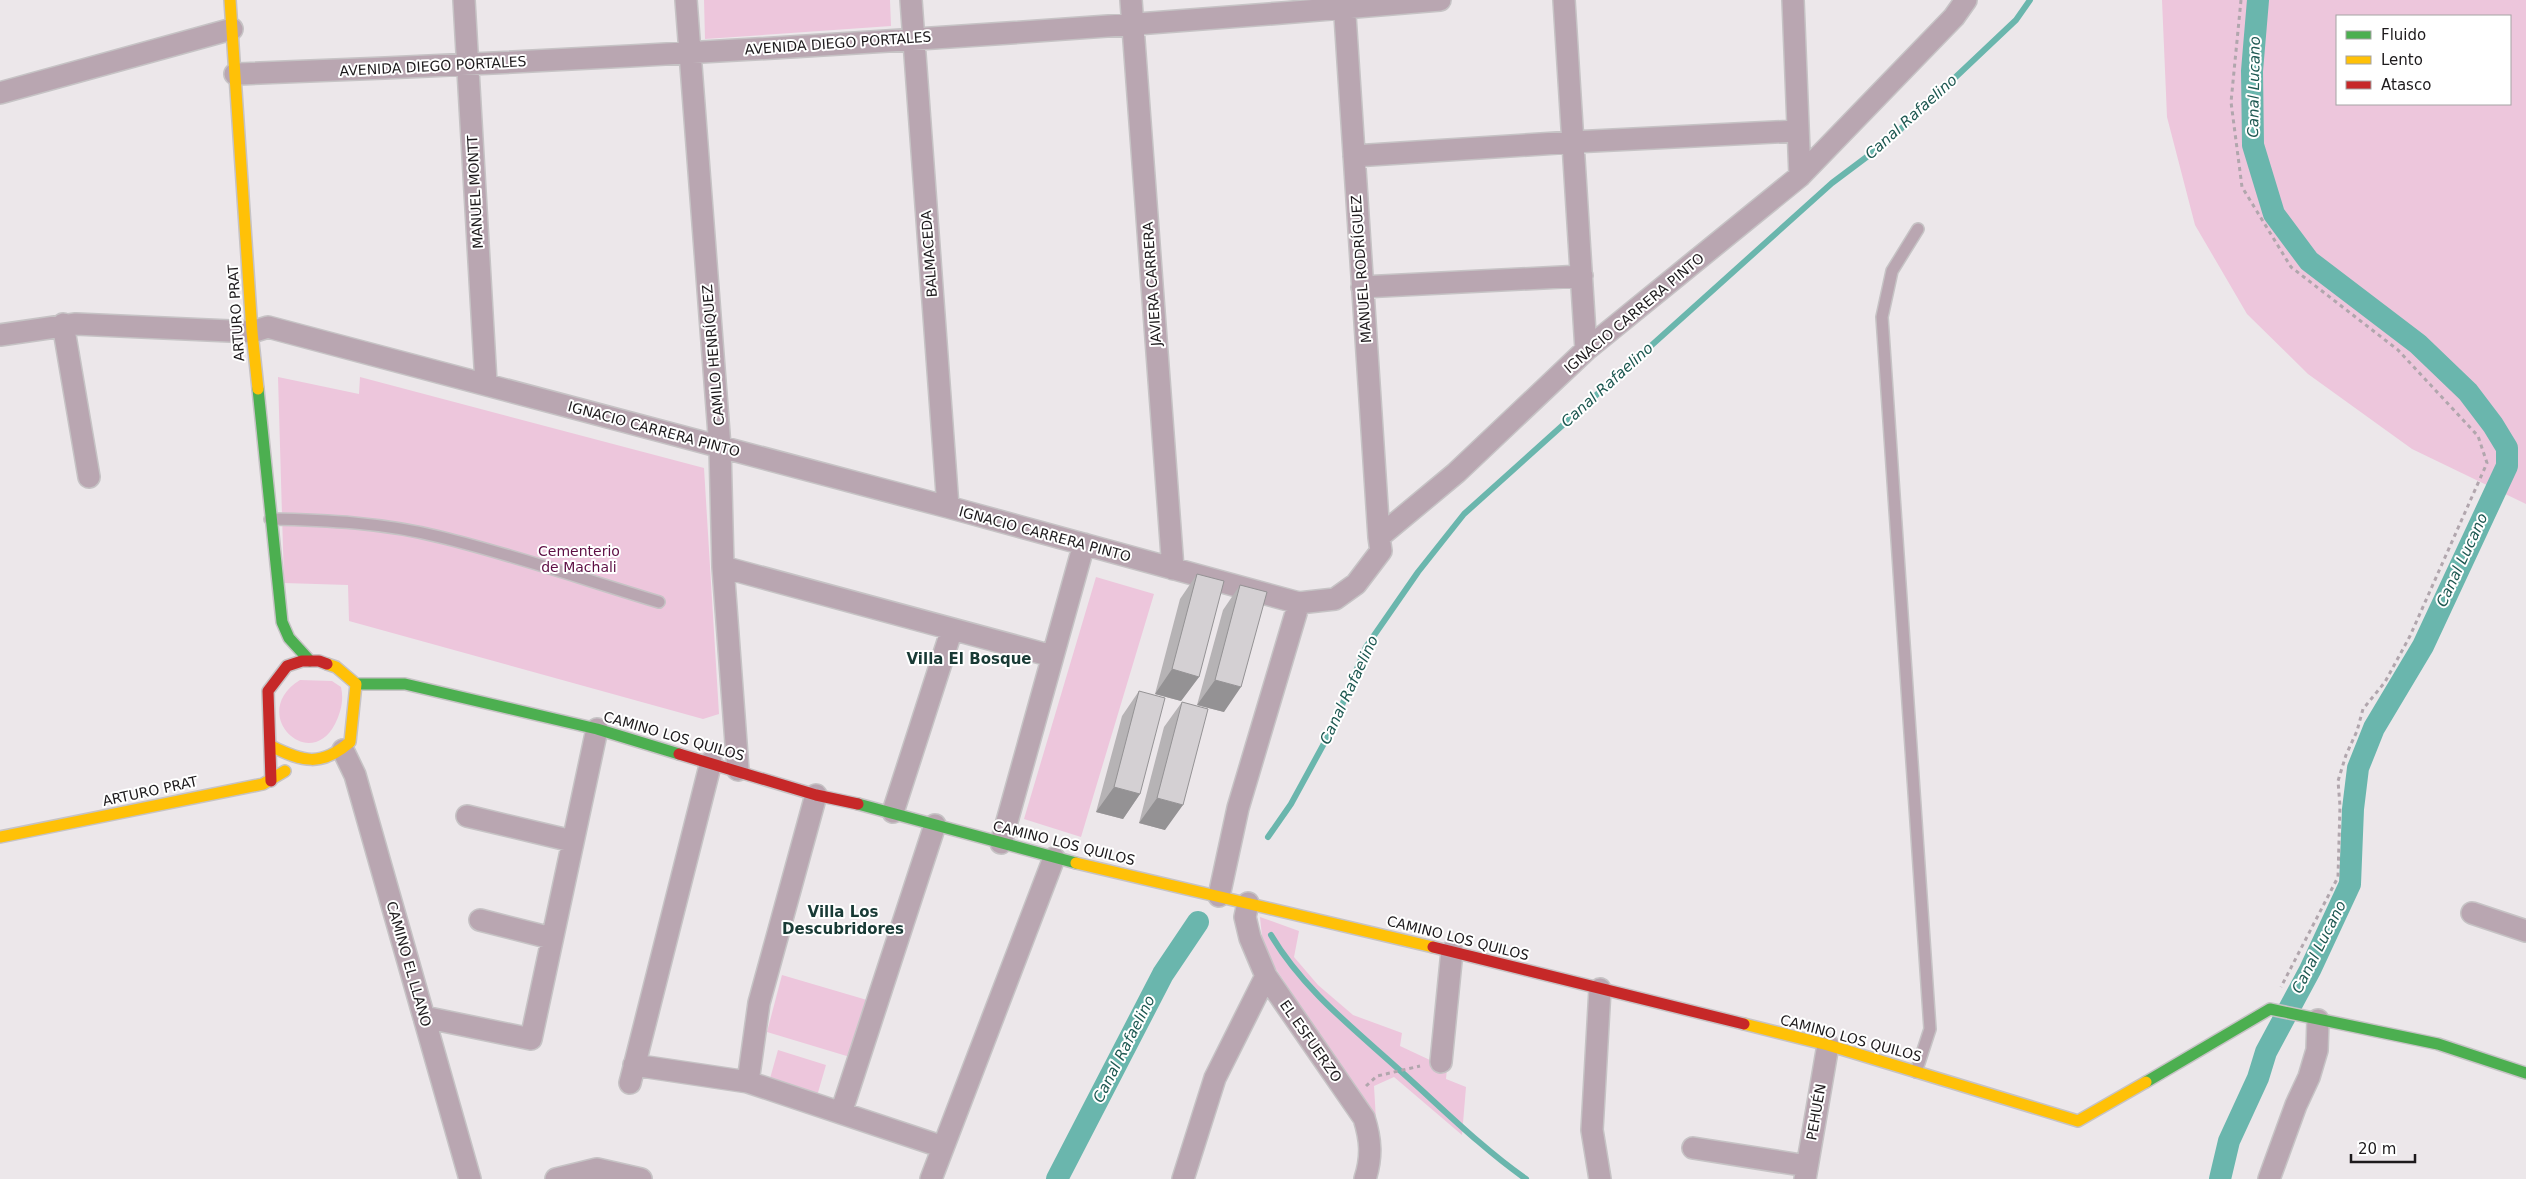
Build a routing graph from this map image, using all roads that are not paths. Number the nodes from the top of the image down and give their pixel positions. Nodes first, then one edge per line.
1 (230, 0) edge
2 (464, 0) edge
3 (686, 0) edge
4 (911, 0) edge
5 (1131, 0) edge
6 (1440, 0) edge
7 (1564, 0) edge
8 (1793, 0) edge
9 (1966, 0) edge
10 (1344, 4) edge
11 (1133, 23) junction
12 (232, 28) junction
13 (913, 38) junction
14 (688, 52) junction
15 (468, 65) junction
16 (235, 74) junction
17 (0, 94) edge
18 (1797, 132) junction
19 (1573, 142) junction
20 (1354, 156) junction
21 (1800, 176) junction
22 (1918, 229) dead end
23 (1582, 276) junction
24 (1362, 287) junction
25 (63, 324) junction
26 (252, 332) junction
27 (0, 335) edge
28 (1586, 350) junction
29 (486, 383) junction
30 (720, 447) junction
31 (89, 477) dead end
32 (948, 507) junction
33 (270, 519) junction
34 (1378, 537) junction
35 (1084, 544) junction
36 (723, 567) junction
37 (1173, 569) junction
38 (659, 602) dead end
39 (1299, 603) junction
40 (282, 622) junction
41 (952, 629) junction
42 (275, 637) dead end
43 (1052, 656) junction
44 (276, 661) dead end
45 (310, 661) junction
46 (277, 678) junction
47 (356, 684) junction
48 (597, 729) junction
49 (271, 746) junction
50 (343, 750) junction
51 (298, 758) junction
52 (711, 762) junction
53 (738, 770) junction
54 (271, 781) junction
55 (816, 795) junction
56 (893, 812) junction
57 (467, 816) dead end
58 (935, 825) junction
59 (0, 836) edge
60 (572, 841) junction
61 (1001, 843) junction
62 (1054, 858) junction
63 (1219, 896) junction
64 (1248, 903) junction
65 (2472, 913) dead end
66 (480, 920) dead end
67 (2526, 931) edge
68 (552, 938) junction
69 (1452, 951) junction
70 (1266, 976) junction
71 (1600, 989) junction
72 (424, 1017) junction
73 (2318, 1020) junction
74 (1828, 1045) junction
75 (1441, 1062) dead end
76 (1916, 1072) junction
77 (2526, 1073) edge
78 (748, 1082) junction
79 (841, 1112) junction
80 (942, 1147) junction
81 (1693, 1148) dead end
82 (1806, 1172) edge
83 (598, 1174) edge
84 (470, 1179) edge
85 (556, 1179) edge
86 (641, 1179) edge
87 (931, 1179) edge
88 (1184, 1179) edge
89 (1365, 1179) edge
90 (1600, 1179) edge
91 (2269, 1179) edge

1 - 12 street, ARTURO PRAT
2 - 15 street, MANUEL MONTT
3 - 14 street, CAMILO HENRÍQUEZ
4 - 13 street, BALMACEDA
5 - 11 street, JAVIERA CARRERA
6 - 10 street, AVENIDA DIEGO PORTALES
7 - 19 street
8 - 18 street
9 - 21 street, IGNACIO CARRERA PINTO
10 - 11 street, AVENIDA DIEGO PORTALES
10 - 20 street, MANUEL RODRÍGUEZ
11 - 13 street, AVENIDA DIEGO PORTALES
11 - 37 street, JAVIERA CARRERA
12 - 16 street, ARTURO PRAT
12 - 17 street
13 - 14 street, AVENIDA DIEGO PORTALES
13 - 32 street, BALMACEDA
14 - 15 street, AVENIDA DIEGO PORTALES
14 - 30 street, CAMILO HENRÍQUEZ
15 - 16 street, AVENIDA DIEGO PORTALES
15 - 29 street, MANUEL MONTT
16 - 26 street, ARTURO PRAT
18 - 19 street
18 - 21 street
19 - 20 street
19 - 23 street
20 - 24 street, MANUEL RODRÍGUEZ
21 - 28 street, IGNACIO CARRERA PINTO
22 - 76 lane
23 - 24 street
23 - 28 street
24 - 34 street, MANUEL RODRÍGUEZ
25 - 26 street, IGNACIO CARRERA PINTO
25 - 27 street, IGNACIO CARRERA PINTO
25 - 31 street
26 - 29 street, IGNACIO CARRERA PINTO
26 - 33 street, ARTURO PRAT
28 - 34 street, IGNACIO CARRERA PINTO
29 - 30 street, IGNACIO CARRERA PINTO
30 - 32 street, IGNACIO CARRERA PINTO
30 - 36 street, CAMILO HENRÍQUEZ
32 - 35 street, IGNACIO CARRERA PINTO
33 - 38 lane
33 - 40 street, ARTURO PRAT
34 - 39 street, IGNACIO CARRERA PINTO
35 - 37 street, IGNACIO CARRERA PINTO
35 - 43 street
36 - 41 street
36 - 53 street, CAMILO HENRÍQUEZ
37 - 39 street, IGNACIO CARRERA PINTO
39 - 63 street
40 - 42 street
40 - 45 street, ARTURO PRAT
41 - 43 street
41 - 56 street
43 - 61 street
44 - 46 street
45 - 46 street
45 - 47 street
46 - 49 street
47 - 48 street, CAMINO LOS QUILOS
47 - 50 street
48 - 52 street, CAMINO LOS QUILOS
48 - 60 street
49 - 51 street
49 - 54 street
50 - 51 street
50 - 72 street, CAMINO EL LLANO
51 - 54 street, ARTURO PRAT
52 - 53 street, CAMINO LOS QUILOS
52 - 78 street
53 - 55 street, CAMINO LOS QUILOS
54 - 59 street, ARTURO PRAT
55 - 56 street, CAMINO LOS QUILOS
55 - 78 street
56 - 58 street, CAMINO LOS QUILOS
57 - 60 street
58 - 61 street, CAMINO LOS QUILOS
58 - 79 street
60 - 68 street
61 - 62 street, CAMINO LOS QUILOS
62 - 63 street, CAMINO LOS QUILOS
62 - 80 street
63 - 64 street, CAMINO LOS QUILOS
64 - 69 street, CAMINO LOS QUILOS
64 - 70 street, EL ESFUERZO
65 - 67 street
66 - 68 street
68 - 72 street
69 - 71 street, CAMINO LOS QUILOS
69 - 75 street
70 - 88 street
70 - 89 street, EL ESFUERZO
71 - 74 street, CAMINO LOS QUILOS
71 - 90 street
72 - 84 street, CAMINO EL LLANO
73 - 76 street, CAMINO LOS QUILOS
73 - 77 street
73 - 91 street
74 - 76 street, CAMINO LOS QUILOS
74 - 82 street, PEHUÉN
78 - 79 street
79 - 80 street
80 - 87 street
81 - 82 street
83 - 85 street
83 - 86 street

